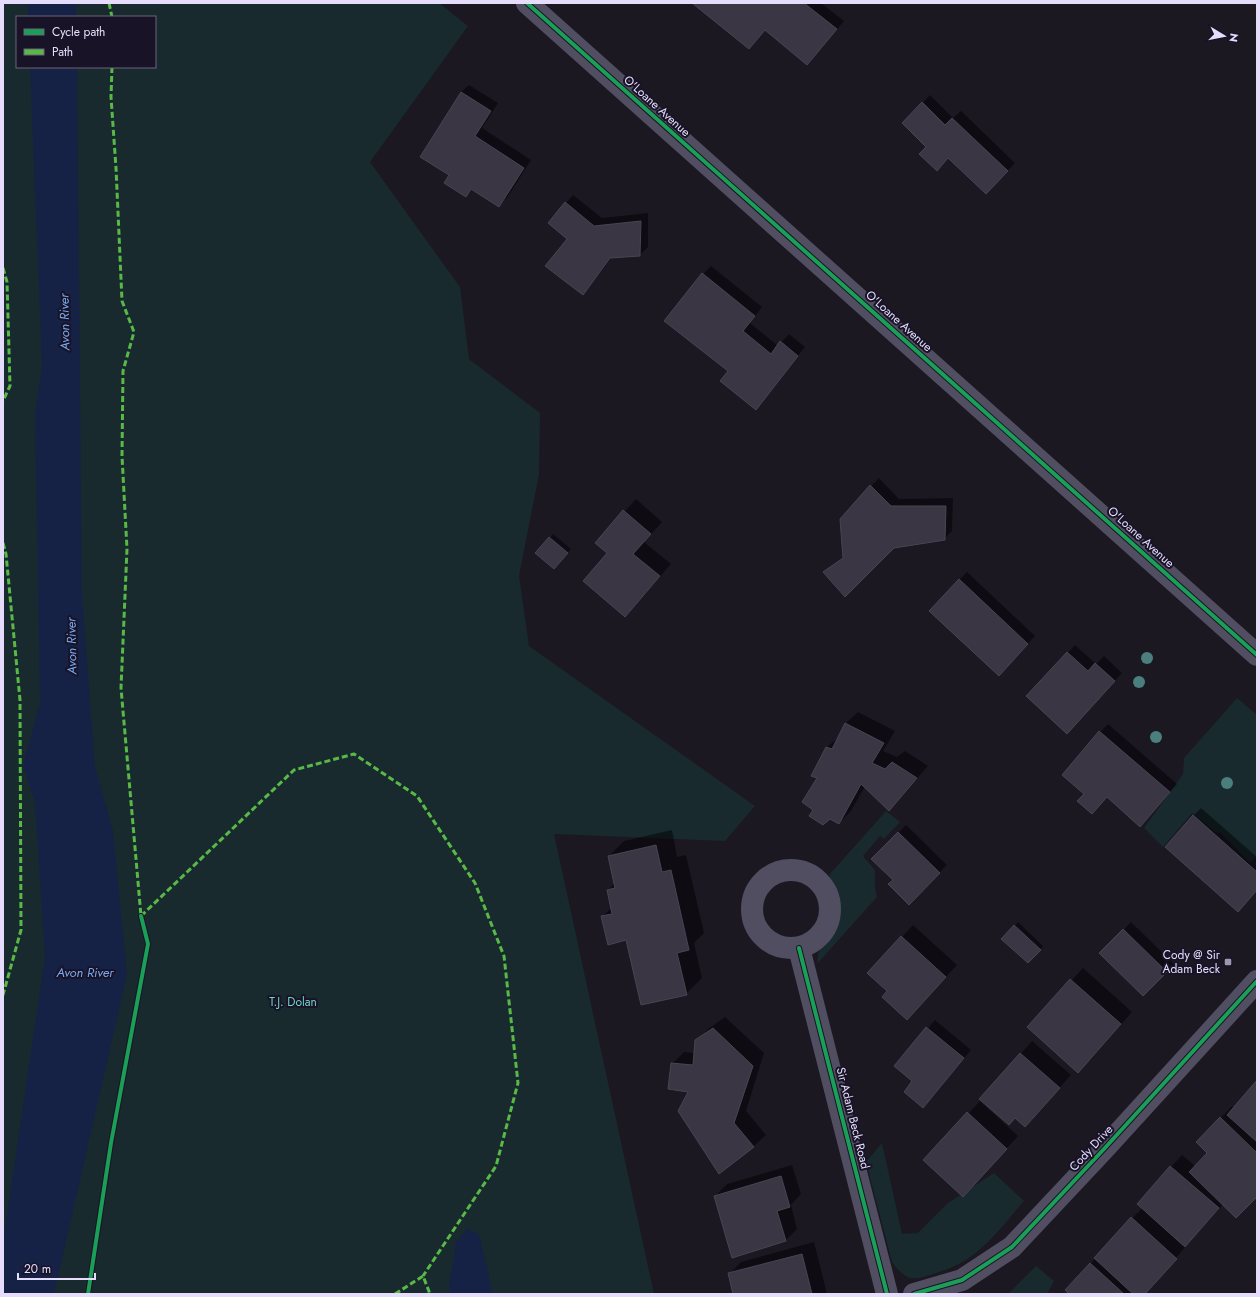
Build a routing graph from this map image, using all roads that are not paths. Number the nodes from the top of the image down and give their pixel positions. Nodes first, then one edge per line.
1 (527, 3) edge
2 (1257, 655) edge
3 (799, 948) dead end
4 (1257, 981) edge
5 (887, 1294) edge
6 (914, 1294) edge

1 - 2 street, O'Loane Avenue
3 - 5 street, Sir Adam Beck Road
4 - 6 street, Cody Drive

